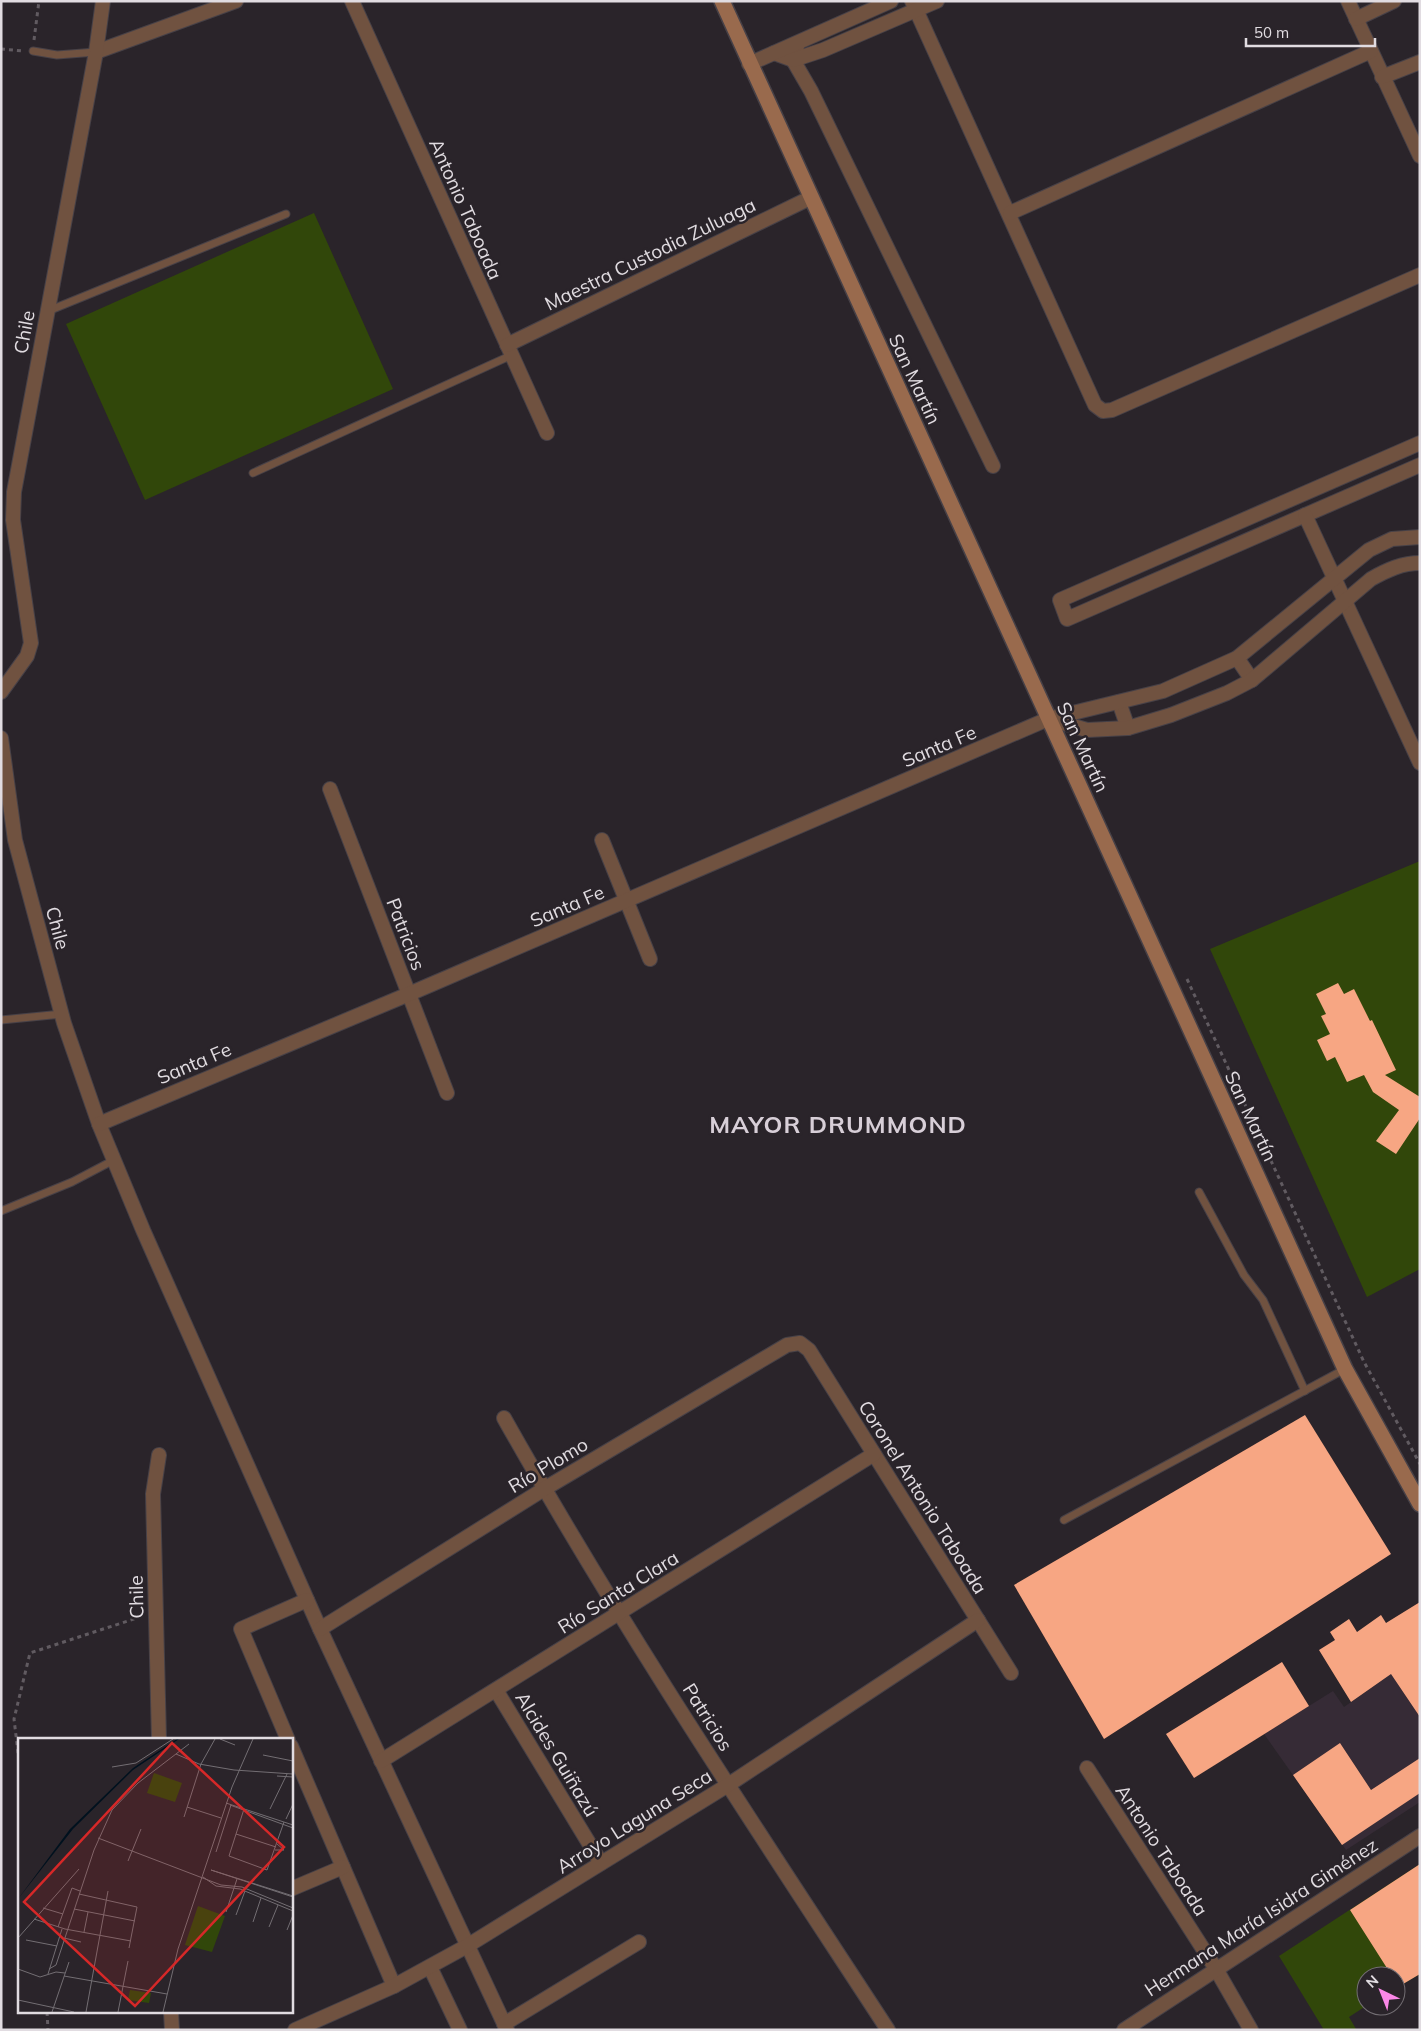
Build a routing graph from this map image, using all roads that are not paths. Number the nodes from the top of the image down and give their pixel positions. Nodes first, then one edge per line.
1 (103, 1) edge
2 (236, 1) edge
3 (352, 1) edge
4 (722, 1) edge
5 (891, 1) edge
6 (937, 1) edge
7 (1348, 1) edge
8 (1394, 1) edge
9 (914, 6) edge
10 (1356, 19) junction
11 (798, 42) junction
12 (33, 51) road end
13 (1371, 51) junction
14 (96, 52) junction
15 (774, 53) junction
16 (793, 60) junction
17 (1420, 62) edge
18 (749, 64) junction
19 (1382, 77) junction
20 (1420, 156) edge
21 (810, 198) junction
22 (1010, 213) junction
23 (286, 214) dead end
24 (1420, 275) edge
25 (47, 311) junction
26 (509, 350) junction
27 (547, 433) dead end
28 (1420, 442) edge
29 (1420, 465) edge
30 (992, 466) dead end
31 (253, 473) dead end
32 (1305, 515) junction
33 (1420, 537) edge
34 (1420, 563) edge
35 (1333, 579) junction
36 (1345, 602) junction
37 (1237, 658) junction
38 (1252, 680) junction
39 (1, 692) edge
40 (1119, 702) junction
41 (1048, 719) junction
42 (1128, 728) junction
43 (1, 738) edge
44 (1420, 763) edge
45 (330, 789) dead end
46 (602, 840) dead end
47 (626, 900) junction
48 (650, 959) dead end
49 (408, 994) junction
50 (62, 1014) junction
51 (1, 1020) edge
52 (447, 1093) dead end
53 (99, 1124) junction
54 (114, 1160) junction
55 (1199, 1192) dead end
56 (1, 1211) edge
57 (800, 1343) joint
58 (1345, 1369) junction
59 (1305, 1391) junction
60 (504, 1418) dead end
61 (874, 1454) junction
62 (159, 1455) dead end
63 (544, 1489) junction
64 (1420, 1504) edge
65 (1064, 1520) dead end
66 (308, 1600) junction
67 (621, 1613) junction
68 (978, 1620) junction
69 (320, 1629) junction
70 (1011, 1673) dead end
71 (496, 1690) junction
72 (159, 1738) edge
73 (287, 1738) edge
74 (292, 1748) edge
75 (381, 1761) junction
76 (1087, 1768) dead end
77 (728, 1784) junction
78 (1420, 1836) edge
79 (601, 1863) junction
80 (342, 1867) junction
81 (292, 1889) edge
82 (639, 1942) dead end
83 (467, 1946) junction
84 (430, 1967) junction
85 (1216, 1969) junction
86 (394, 1986) junction
87 (171, 2014) edge
88 (506, 2027) edge
89 (172, 2030) edge
90 (295, 2030) edge
91 (460, 2030) edge
92 (888, 2030) edge
93 (1124, 2030) edge
94 (1252, 2030) edge

1 - 14 street, Chile
2 - 14 street
3 - 26 street, Antonio Taboada
4 - 18 main road, San Martín
5 - 11 street
6 - 9 street
7 - 10 street
8 - 10 street
9 - 16 street
9 - 22 street
10 - 13 street
11 - 15 street
11 - 16 street
12 - 14 lane
13 - 19 street
13 - 22 street
14 - 25 street, Chile
15 - 16 street
15 - 18 street
16 - 30 street
17 - 19 street
18 - 21 main road, San Martín
19 - 20 street
21 - 26 street, Maestra Custodia Zuluaga
21 - 41 main road, San Martín
22 - 24 street
23 - 25 lane
25 - 39 street, Chile
26 - 27 street, Antonio Taboada
26 - 31 lane
28 - 32 street
29 - 32 street
32 - 35 street
33 - 35 street, Santa Fe
34 - 36 street
35 - 36 street
35 - 37 street, Santa Fe
36 - 38 street
36 - 44 street
37 - 38 street
37 - 40 street, Santa Fe
38 - 42 street
40 - 41 street, Santa Fe
40 - 42 street
41 - 42 street
41 - 47 street, Santa Fe
41 - 58 main road, San Martín
43 - 50 street, Chile
45 - 49 street, Patricios
46 - 47 street
47 - 48 street
47 - 49 street, Santa Fe
49 - 52 street, Patricios
49 - 53 street, Santa Fe
50 - 51 lane
50 - 53 street, Chile
53 - 54 street, Chile
54 - 56 lane
54 - 66 street, Chile
55 - 59 lane
57 - 61 street, Coronel Antonio Taboada
57 - 63 street, Río Plomo
58 - 59 lane
58 - 64 main road, San Martín
59 - 65 lane
60 - 63 street, Patricios
61 - 67 street, Río Santa Clara
61 - 68 street, Coronel Antonio Taboada
62 - 72 street, Chile
63 - 67 street, Patricios
63 - 69 street, Río Plomo
66 - 69 street, Chile
66 - 73 street
67 - 71 street, Río Santa Clara
67 - 77 street, Patricios
68 - 70 street, Coronel Antonio Taboada
68 - 77 street, Arroyo Laguna Seca
69 - 75 street, Chile
71 - 75 street, Río Santa Clara
71 - 79 street, Alcides Guiñazú
74 - 80 street
75 - 83 street, Chile
76 - 85 street, Antonio Taboada
77 - 79 street, Arroyo Laguna Seca
77 - 92 street, Patricios
78 - 85 street, Hermana María Isidra Giménez
79 - 83 street, Arroyo Laguna Seca
80 - 81 street
80 - 86 street
82 - 88 street
83 - 84 street, Arroyo Laguna Seca
83 - 88 street, Chile
84 - 86 street, Arroyo Laguna Seca
84 - 91 street
85 - 93 street, Hermana María Isidra Giménez
85 - 94 street, Antonio Taboada
86 - 90 street, Arroyo Laguna Seca
87 - 89 street

